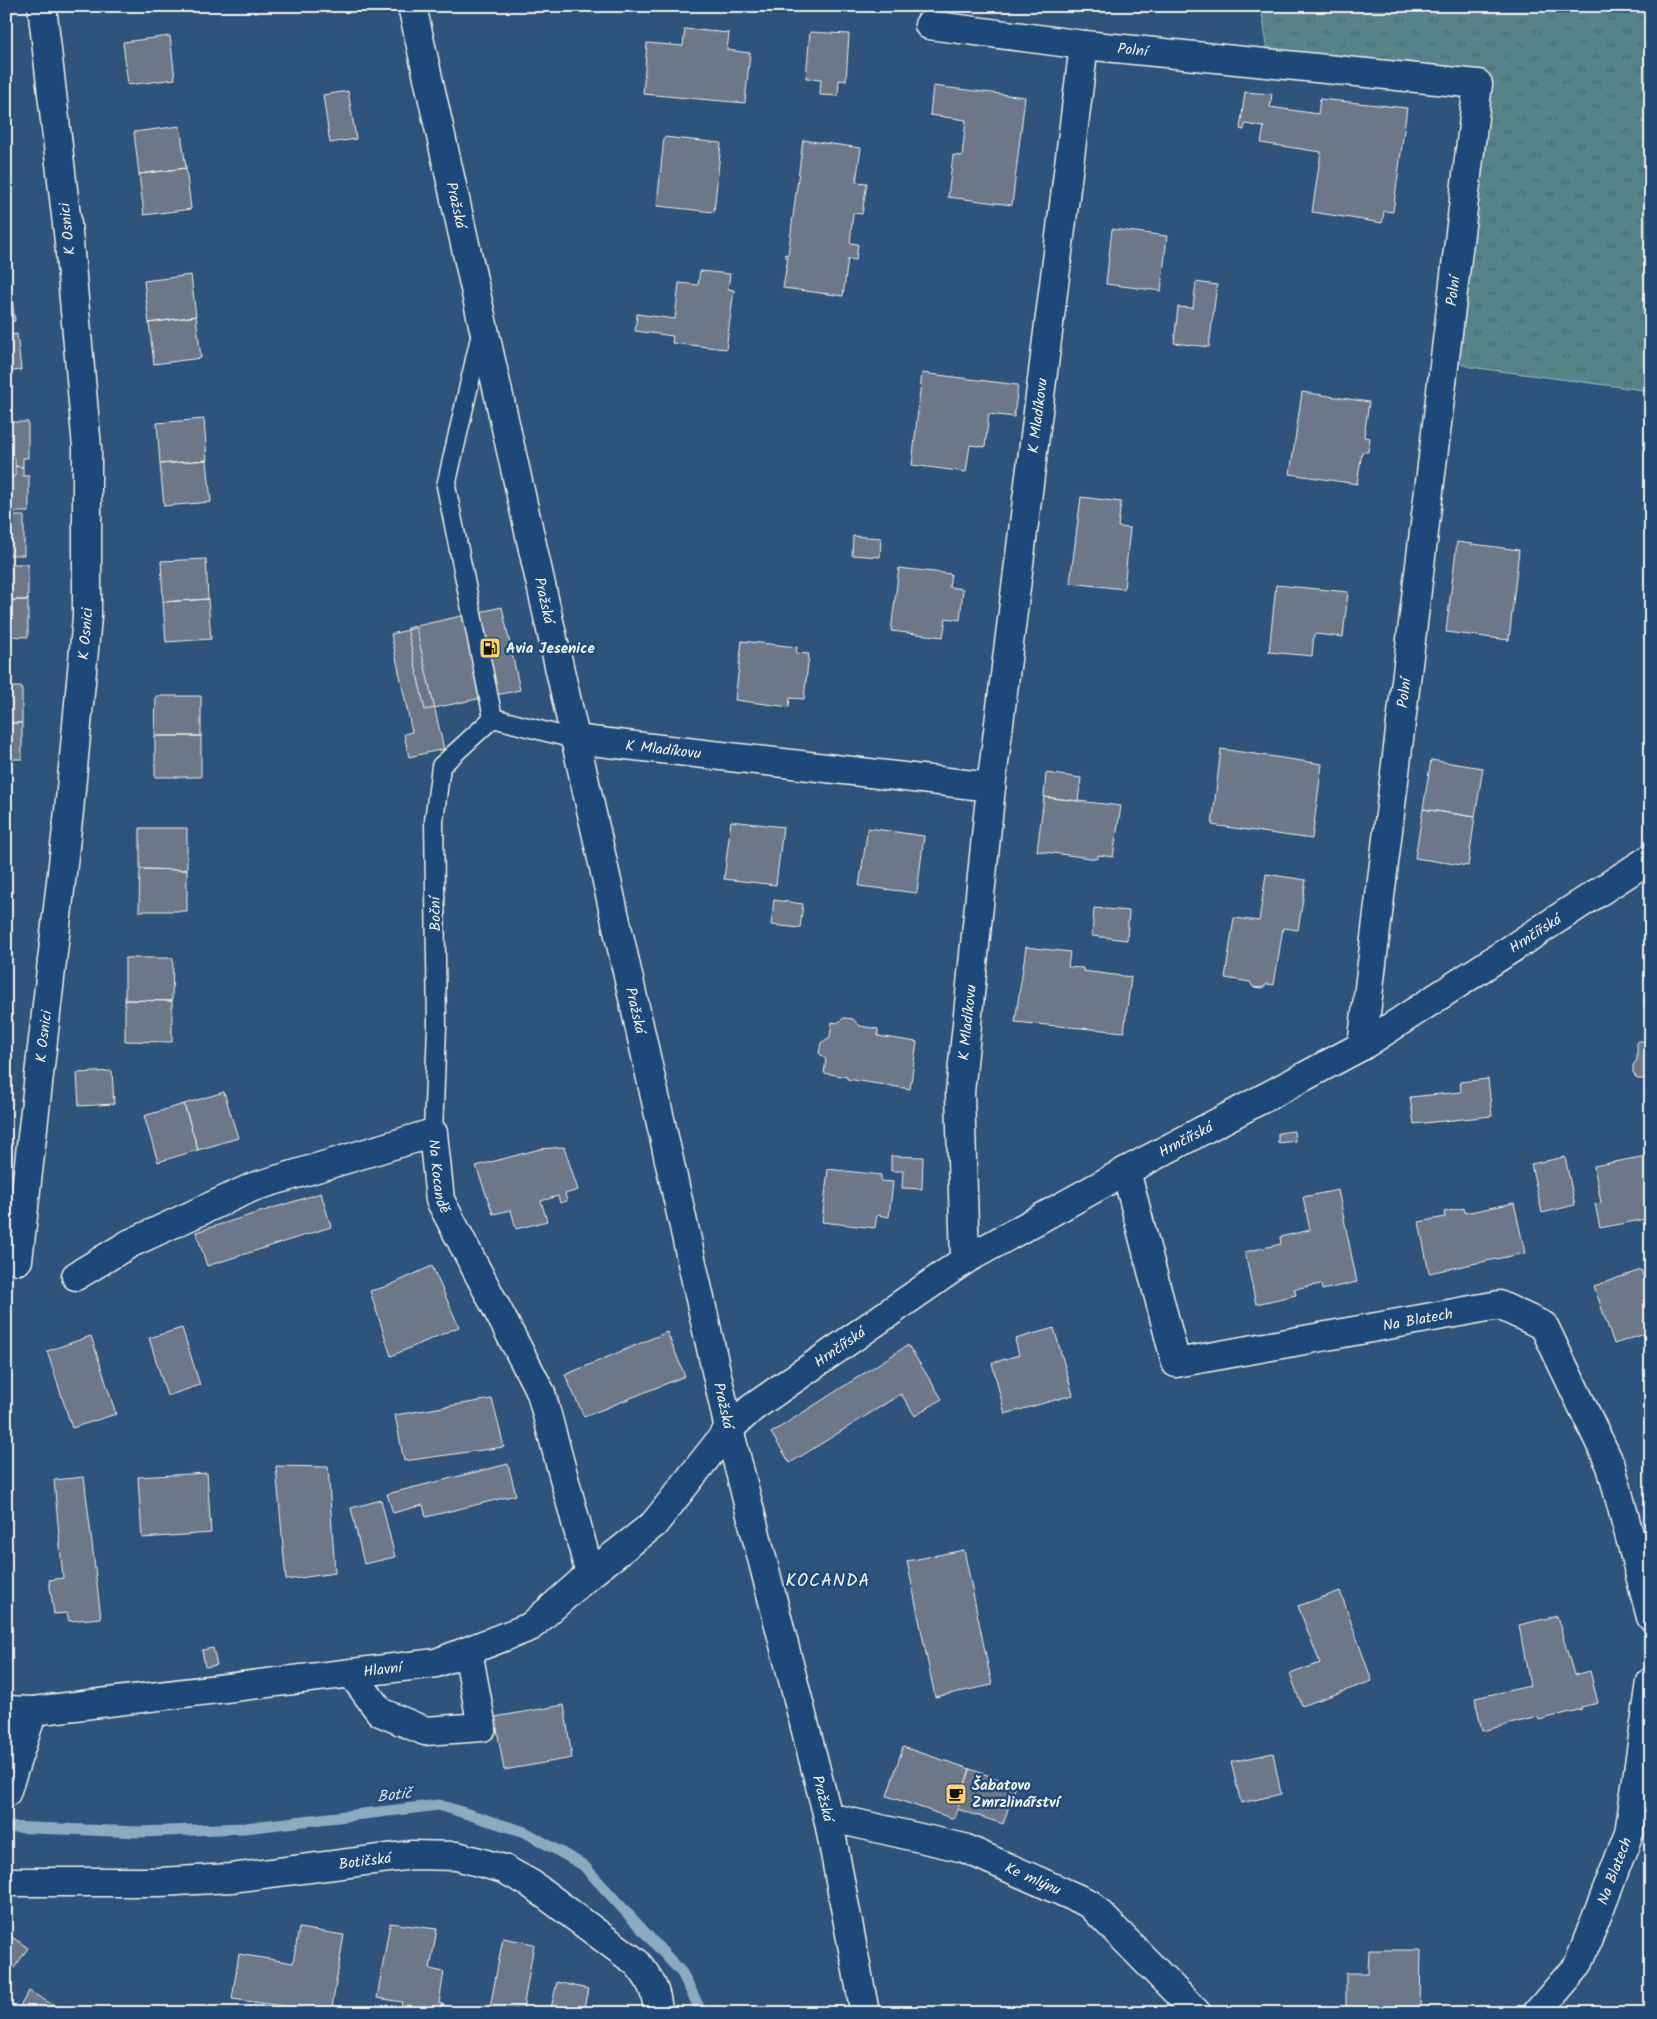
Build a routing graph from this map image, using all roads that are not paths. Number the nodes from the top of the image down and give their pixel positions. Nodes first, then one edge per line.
1 (42, 6) edge
2 (412, 6) edge
3 (929, 25) dead end
4 (1084, 45) junction
5 (482, 325) junction
6 (493, 718) junction
7 (574, 738) junction
8 (991, 787) junction
9 (1651, 858) edge
10 (1362, 1046) junction
11 (433, 1133) junction
12 (1126, 1171) junction
13 (18, 1260) dead end
14 (966, 1260) junction
15 (76, 1276) dead end
16 (729, 1429) junction
17 (590, 1574) junction
18 (1651, 1618) edge
19 (468, 1651) junction
20 (352, 1674) junction
21 (1651, 1682) edge
22 (6, 1710) edge
23 (33, 1711) junction
24 (7, 1792) edge
25 (828, 1817) junction
26 (6, 1882) edge
27 (658, 2013) edge
28 (865, 2013) edge
29 (1197, 2013) edge
30 (1537, 2013) edge

1 - 13 street, K Osnici
2 - 5 street, Pražská
3 - 4 street, Polní
4 - 8 street, K Mladíkovu
4 - 10 street, Polní
5 - 6 lane
5 - 7 street, Pražská
6 - 7 lane
6 - 11 lane, Boční
7 - 8 street, K Mladíkovu
7 - 16 street, Pražská
8 - 14 street, K Mladíkovu
9 - 10 street, Hrnčířská
10 - 12 street, Hrnčířská
11 - 15 street, Na Kocandě
11 - 17 street, Na Kocandě
12 - 14 street, Hrnčířská
12 - 18 street, Na Blatech
14 - 16 street, Hrnčířská
16 - 17 street, Hlavní
16 - 25 street, Pražská
17 - 19 street, Hlavní
19 - 20 street, Hlavní
19 - 20 street
20 - 23 street, Hlavní
21 - 30 street, Na Blatech
22 - 23 street, Hlavní
23 - 24 street
25 - 28 street, Pražská
25 - 29 street, Ke mlýnu
26 - 27 street, Botičská

